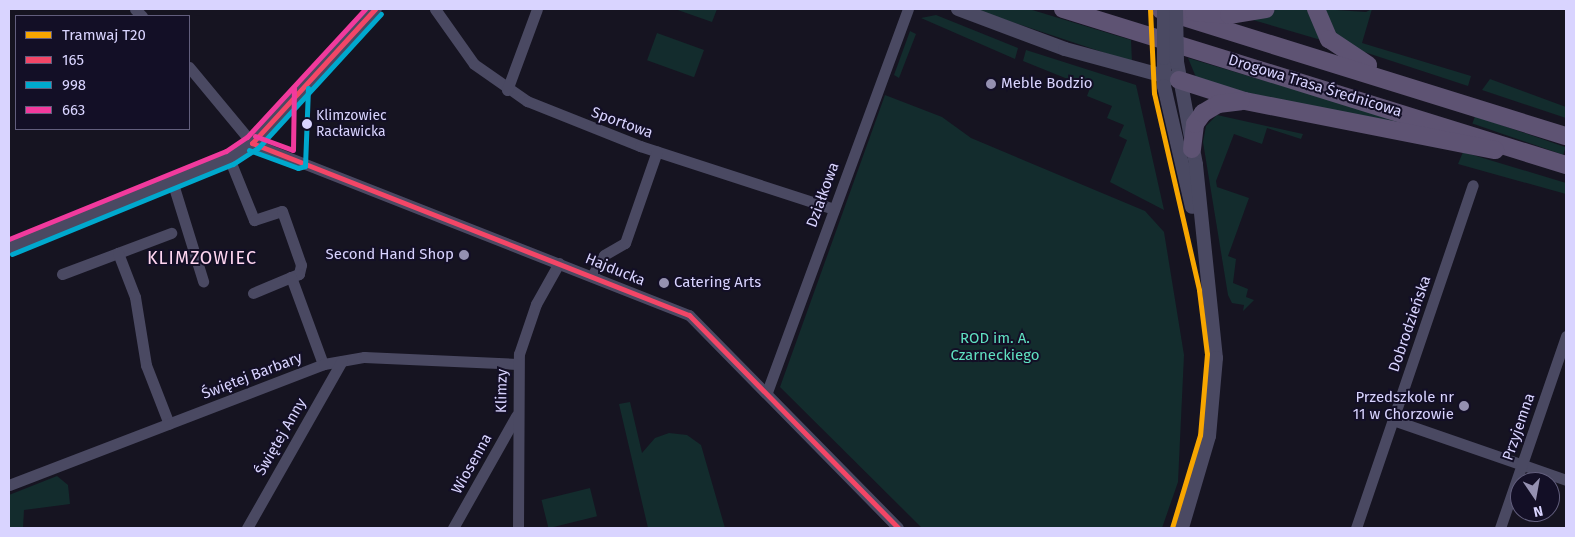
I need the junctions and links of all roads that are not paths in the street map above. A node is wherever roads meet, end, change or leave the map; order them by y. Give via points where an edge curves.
1 (375, 9) edge
2 (435, 9) edge
3 (536, 9) edge
4 (908, 9) edge
5 (958, 9) edge
6 (1063, 9) edge
7 (1158, 9) edge
8 (1165, 9) edge
9 (1176, 9) edge
10 (1266, 9) edge
11 (1316, 9) edge
12 (1170, 60) junction
13 (190, 68) edge
14 (1171, 79) junction
15 (1392, 79) junction
16 (507, 90) junction
17 (1245, 101) junction
18 (1566, 136) edge
19 (252, 143) junction
20 (1192, 149) junction
21 (657, 151) junction
22 (229, 158) junction
23 (1546, 158) junction
24 (1566, 165) edge
25 (173, 184) junction
26 (1473, 186) dead end
27 (834, 209) junction
28 (171, 233) dead end
29 (1202, 240) junction
30 (9, 247) edge
31 (118, 253) junction
32 (559, 263) junction
33 (62, 274) dead end
34 (592, 276) junction
35 (291, 277) junction
36 (203, 281) dead end
37 (253, 293) dead end
38 (1566, 336) edge
39 (342, 361) junction
40 (323, 364) junction
41 (518, 364) junction
42 (768, 392) junction
43 (517, 415) junction
44 (1393, 420) junction
45 (169, 424) junction
46 (1522, 464) junction
47 (1566, 480) edge
48 (9, 485) edge
49 (247, 528) edge
50 (453, 528) edge
51 (518, 528) edge
52 (898, 528) edge
53 (1182, 528) edge
54 (1356, 528) edge
55 (1500, 528) edge

1 - 19 street
2 - 16 street, Sportowa via 474,64
3 - 16 street
4 - 27 street, Działkowa
5 - 14 street via 1065,49
6 - 23 main road, Drogowa Trasa Średnicowa
7 - 15 main road, Drogowa Trasa Średnicowa
8 - 10 main road via 1229,15
8 - 12 street, bridge
9 - 12 street, bridge
11 - 15 main road via 1321,28 1334,44
12 - 14 street
13 - 19 street
14 - 17 main road
14 - 20 street
14 - 29 street
15 - 18 main road, Drogowa Trasa Średnicowa
16 - 21 street, Sportowa via 574,122
17 - 20 main road via 1218,104 1204,113 1195,124
17 - 23 main road via 1429,140
19 - 22 street
19 - 32 street, Hajducka
20 - 29 street
21 - 27 street, Sportowa
21 - 34 street via 625,243 604,255
22 - 25 street
22 - 35 street via 254,220 282,211 301,265 299,274
23 - 24 main road, Drogowa Trasa Średnicowa
25 - 30 street
25 - 36 street
26 - 44 street, Dobrodzieńska
27 - 42 street, Działkowa
28 - 31 street
29 - 53 street via 1214,334 1215,394 1206,450
31 - 33 street
31 - 45 street via 135,297 146,365
32 - 34 street, Hajducka
32 - 41 street, Klimzy via 536,304
34 - 42 street, Hajducka via 689,315
35 - 37 street
35 - 40 street
38 - 46 street, Przyjemna
39 - 40 street, Świętej Barbary
39 - 41 street, Świętej Barbary via 364,357
39 - 49 street, Świętej Anny
40 - 45 street, Świętej Barbary
41 - 43 street, Klimzy
42 - 52 street, Hajducka
43 - 50 street, Wiosenna
43 - 51 street, Klimzy
44 - 46 street
44 - 54 street, Dobrodzieńska
45 - 48 street, Świętej Barbary
46 - 47 street
46 - 55 street, Przyjemna

